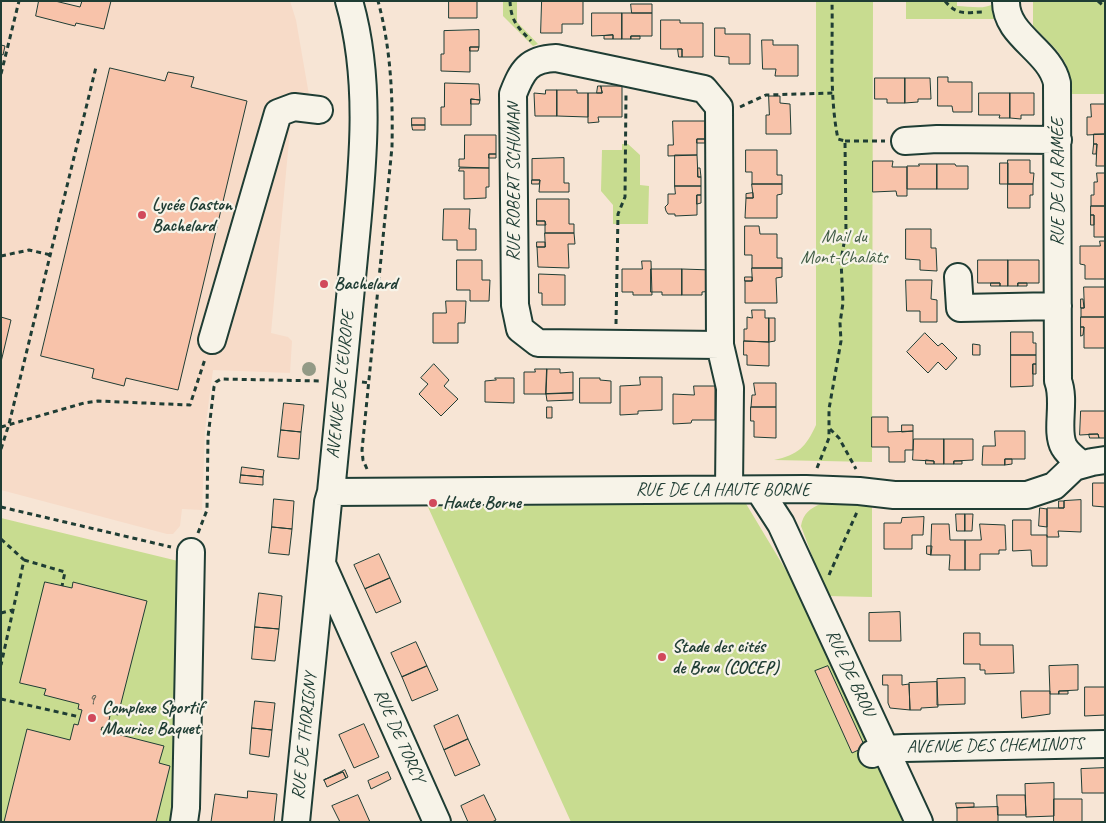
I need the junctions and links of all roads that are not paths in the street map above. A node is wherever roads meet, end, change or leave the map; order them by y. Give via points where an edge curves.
1 (348, 1) edge
2 (1005, 4) edge
3 (319, 110) dead end
4 (1058, 140) junction
5 (905, 141) road end
6 (958, 277) dead end
7 (1058, 306) junction
8 (212, 340) road end
9 (720, 345) junction
10 (1058, 382) junction
11 (1093, 462) edge
12 (793, 489) junction
13 (1043, 489) junction
14 (729, 490) junction
15 (758, 490) junction
16 (331, 492) junction
17 (781, 524) junction
18 (191, 552) road end
19 (322, 563) junction
20 (320, 590) junction
21 (351, 645) junction
22 (313, 650) junction
23 (1105, 744) edge
24 (878, 752) junction
25 (184, 822) edge
26 (296, 822) edge
27 (437, 822) edge
28 (918, 822) edge

1 - 16 street, AVENUE DE L'EUROPE via 360,61 364,132
2 - 4 street, RUE DE LA RAMÉE via 1012,24 1055,73
3 - 8 street via 294,107 278,113
4 - 5 street
4 - 7 street, RUE DE LA RAMÉE
6 - 7 street via 960,308
7 - 10 street, RUE DE LA RAMÉE
9 - 9 street, RUE ROBERT SCHUMAN via 538,343 520,329 514,305 513,94 521,73 536,61 556,58 704,89 719,108
9 - 14 street via 730,388
10 - 11 street, RUE DE LA RAMÉE via 1062,390 1063,446
10 - 13 street, RUE DE LA RAMÉE via 1052,391 1053,468
11 - 13 street, RUE DE LA HAUTE BORNE via 1074,467 1054,486
12 - 13 street, RUE DE LA HAUTE BORNE via 894,495 1027,495
12 - 15 street, RUE DE LA HAUTE BORNE
12 - 17 street
14 - 15 street, RUE DE LA HAUTE BORNE
14 - 16 street, RUE DE LA HAUTE BORNE
15 - 17 street, RUE DE BROU
16 - 19 street, AVENUE DE L'EUROPE
17 - 24 street, RUE DE BROU
18 - 25 street
19 - 20 street, AVENUE DE L'EUROPE
19 - 21 street, RUE DE TORCY
20 - 21 street, RUE DE TORCY
20 - 22 street, AVENUE DE L'EUROPE
21 - 22 street via 323,643
21 - 27 street, RUE DE TORCY
22 - 26 street, RUE DE THORIGNY
23 - 24 street, AVENUE DES CHEMINOTS
24 - 28 street, RUE DE BROU

